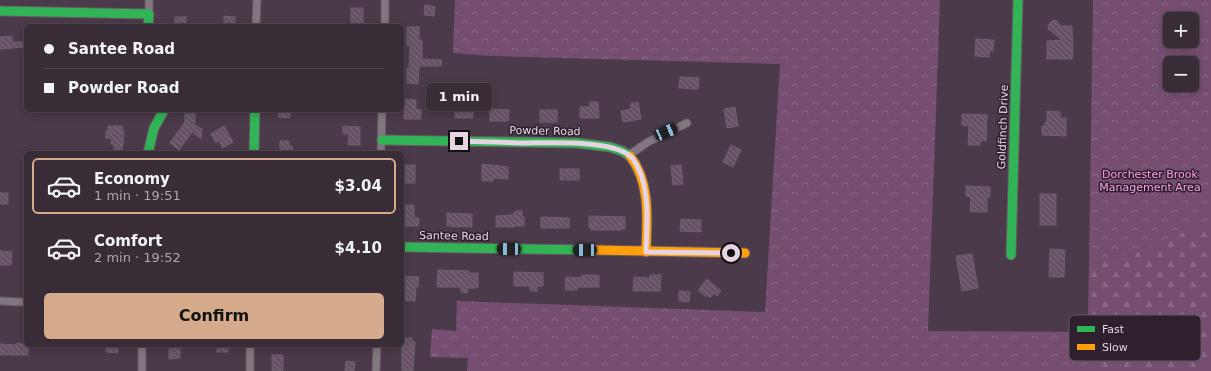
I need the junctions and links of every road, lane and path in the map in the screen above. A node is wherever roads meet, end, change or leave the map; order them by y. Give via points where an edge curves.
1 (149, 0) edge
2 (257, 0) edge
3 (385, 0) edge
4 (1018, 0) edge
5 (0, 11) edge
6 (149, 14) junction
7 (148, 24) edge
8 (256, 24) edge
9 (384, 24) edge
10 (163, 112) edge
11 (255, 112) edge
12 (382, 112) edge
13 (687, 123) dead end
14 (382, 140) junction
15 (148, 151) edge
16 (254, 151) edge
17 (381, 151) edge
18 (629, 155) junction
19 (404, 247) edge
20 (646, 252) junction
21 (745, 253) dead end
22 (1011, 255) dead end
23 (0, 301) edge
24 (23, 302) dead end
25 (142, 347) edge
26 (250, 347) edge
27 (377, 347) edge
28 (142, 371) edge
29 (250, 371) edge
30 (376, 371) edge

1 - 6 street
2 - 8 street
3 - 9 street
4 - 22 street, Goldfinch Drive
5 - 6 street
6 - 7 street
10 - 15 street via 154,128
11 - 16 street
12 - 14 street
13 - 18 street via 648,142
14 - 17 street
14 - 18 street, Powder Road via 585,144 612,148
18 - 20 street via 639,172 645,194
19 - 20 street, Santee Road
20 - 21 street, Santee Road
23 - 24 street
25 - 28 street
26 - 29 street
27 - 30 street

